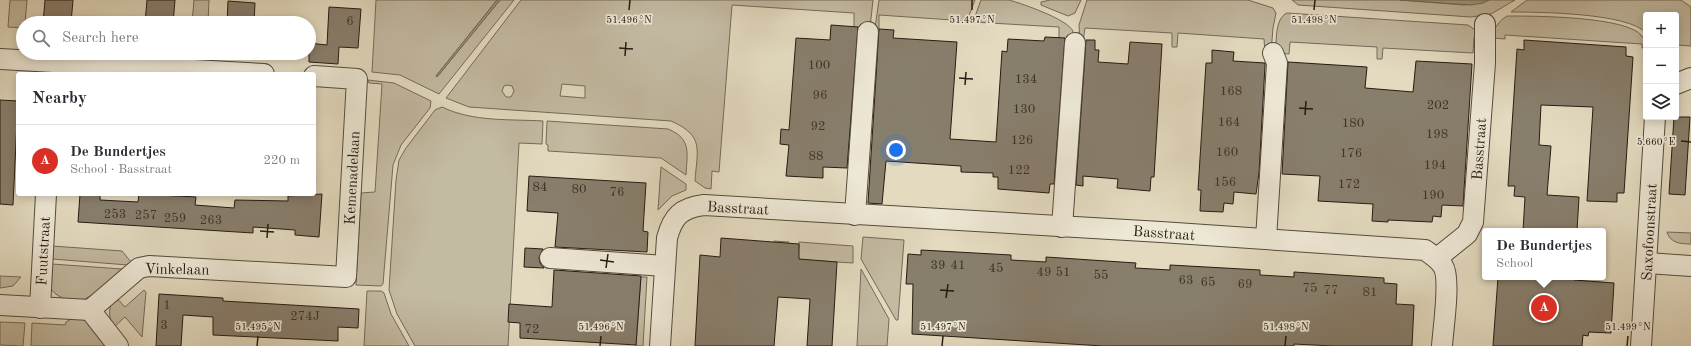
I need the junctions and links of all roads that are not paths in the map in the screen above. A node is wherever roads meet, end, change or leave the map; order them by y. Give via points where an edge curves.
1 (1485, 24) dead end
2 (868, 32) dead end
3 (1075, 43) dead end
4 (1273, 53) dead end
5 (0, 59) edge
6 (53, 68) edge
7 (194, 72) edge
8 (316, 76) edge
9 (1691, 78) edge
10 (1679, 83) edge
11 (1655, 120) edge
12 (46, 196) edge
13 (855, 215) junction
14 (1062, 227) junction
15 (1266, 239) junction
16 (550, 258) dead end
17 (1437, 258) junction
18 (1647, 263) junction
19 (665, 266) junction
20 (1691, 266) edge
21 (346, 277) joint
22 (0, 305) edge
23 (40, 308) junction
24 (90, 310) junction
25 (118, 346) edge
26 (660, 346) edge
27 (1442, 346) edge
28 (1642, 346) edge

1 - 17 street, Basstraat via 1485,63 1473,222 1467,234
2 - 13 street
3 - 14 street
4 - 15 street via 1277,63
5 - 6 street
6 - 7 street
8 - 21 street, Kemenadelaan via 357,78
9 - 10 street
11 - 18 street, Saxofoonstraat
12 - 23 street, Fuutstraat
13 - 14 street, Basstraat
13 - 19 street, Basstraat via 704,205 690,207 681,211 670,227
14 - 15 street, Basstraat
15 - 17 street, Basstraat via 1425,250
16 - 19 street
17 - 27 street via 1444,267 1447,278
18 - 20 street
18 - 28 street, Saxofoonstraat
19 - 26 street, Basstraat
21 - 24 street, Vinkelaan via 149,266 139,268
22 - 23 street
23 - 24 street
24 - 25 street

